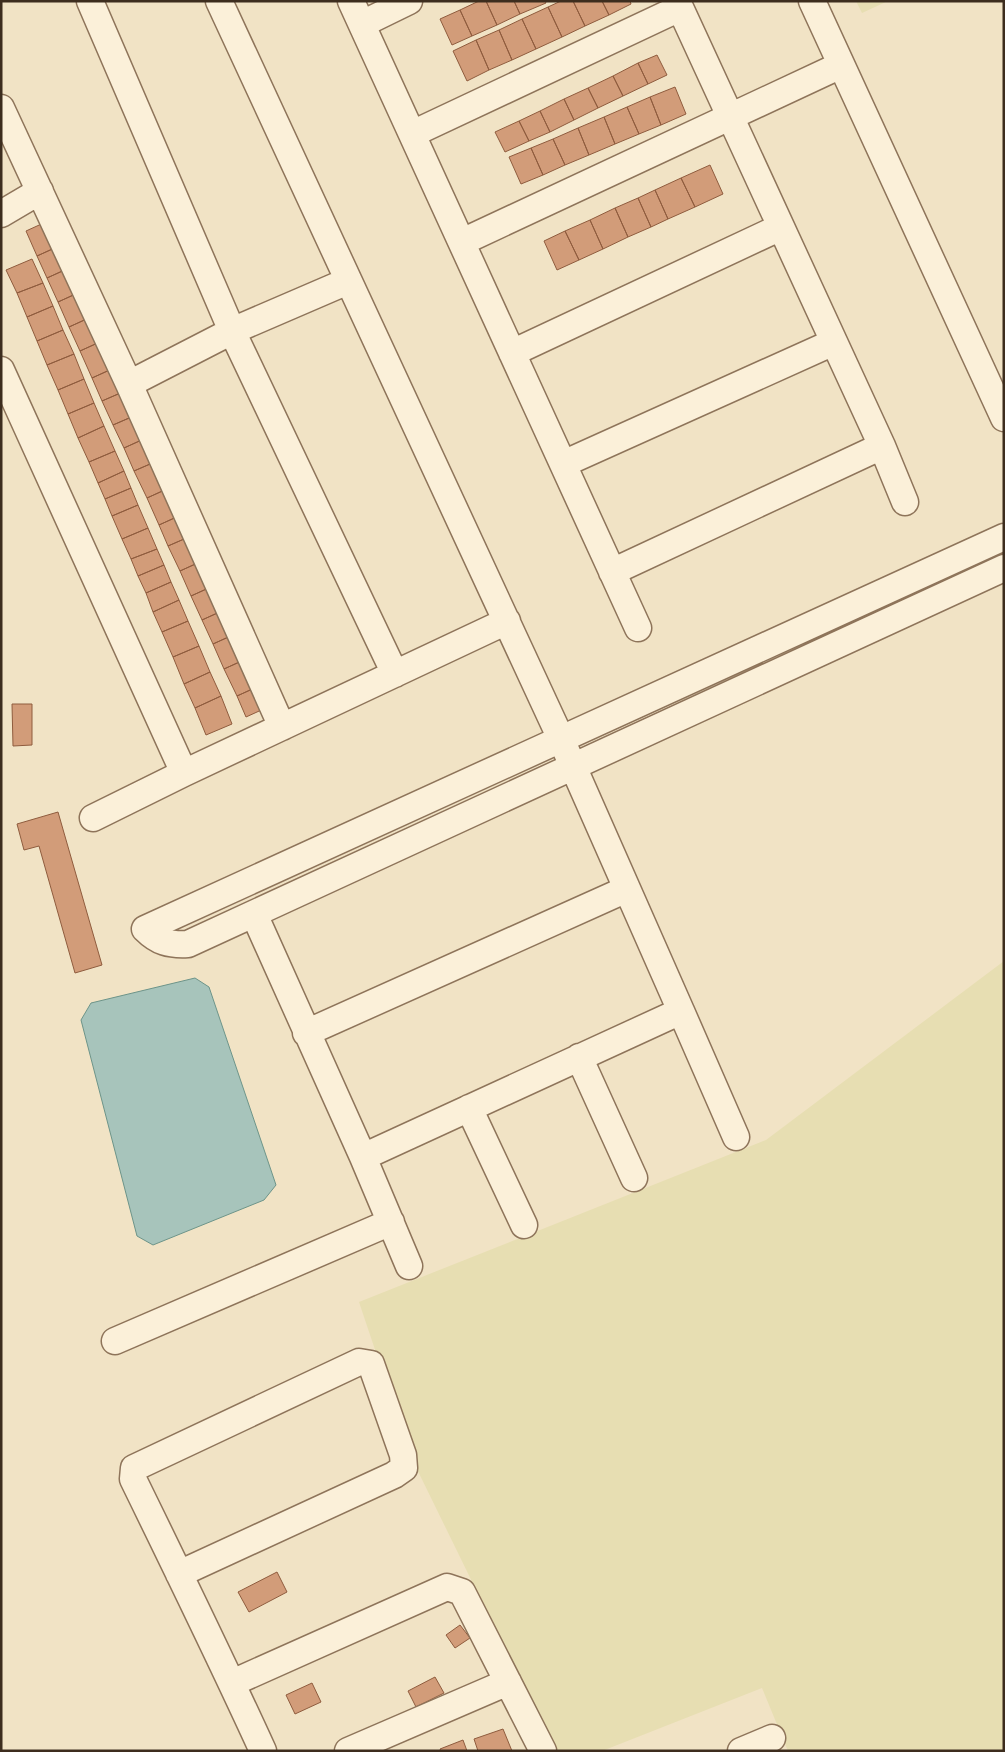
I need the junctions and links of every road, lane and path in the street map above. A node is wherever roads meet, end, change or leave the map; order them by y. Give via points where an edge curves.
1 (90, 1) edge
2 (219, 1) edge
3 (409, 1) edge
4 (812, 1) edge
5 (678, 5) edge
6 (357, 12) edge
7 (841, 64) junction
8 (1, 108) edge
9 (730, 117) junction
10 (412, 134) junction
11 (40, 191) junction
12 (1, 214) edge
13 (780, 227) junction
14 (462, 242) junction
15 (348, 281) junction
16 (232, 331) junction
17 (834, 342) junction
18 (512, 353) junction
19 (1, 370) edge
20 (129, 384) junction
21 (1004, 418) edge
22 (882, 446) junction
23 (563, 464) junction
24 (905, 502) dead end
25 (1004, 537) edge
26 (1004, 568) edge
27 (612, 572) junction
28 (507, 621) junction
29 (638, 628) dead end
30 (395, 674) junction
31 (282, 727) junction
32 (561, 739) junction
33 (574, 766) junction
34 (184, 773) junction
35 (94, 818) dead end
36 (627, 889) junction
37 (254, 914) junction
38 (681, 1011) junction
39 (306, 1032) junction
40 (579, 1058) junction
41 (469, 1108) junction
42 (736, 1137) dead end
43 (363, 1157) junction
44 (634, 1178) dead end
45 (391, 1222) junction
46 (524, 1225) dead end
47 (409, 1266) dead end
48 (115, 1341) dead end
49 (180, 1574) junction
50 (508, 1682) junction
51 (232, 1683) junction
52 (772, 1738) dead end
53 (263, 1751) edge
54 (348, 1751) edge
55 (543, 1751) edge
56 (741, 1751) edge

1 - 16 street
2 - 15 street
3 - 6 street
4 - 7 street
5 - 9 street
5 - 10 street
6 - 10 street
7 - 9 street
7 - 21 street
8 - 11 street
9 - 13 street
9 - 14 street
10 - 14 street
11 - 12 street
11 - 20 street
13 - 17 street
13 - 18 street
14 - 18 street
15 - 16 street
15 - 28 street
16 - 20 street
16 - 30 street
17 - 22 street
17 - 23 street
18 - 23 street
19 - 34 street
20 - 31 street
22 - 24 street
22 - 27 street
23 - 27 street
25 - 32 street
26 - 33 street
27 - 29 street
28 - 30 street
28 - 32 street
30 - 31 street
31 - 34 street
32 - 33 street
32 - 37 street via 145,929 163,942 188,944
33 - 36 street
33 - 37 street
34 - 35 street
36 - 38 street
36 - 39 street
37 - 39 street
38 - 40 street
38 - 42 street
39 - 43 street
40 - 41 street
40 - 44 street
41 - 43 street
41 - 46 street
43 - 45 street
45 - 47 street
45 - 48 street
49 - 49 street via 133,1479 134,1468 359,1362 370,1364 403,1455 404,1468
49 - 51 street
50 - 51 street via 462,1592 447,1587
50 - 54 street
50 - 55 street
51 - 53 street
52 - 56 street

